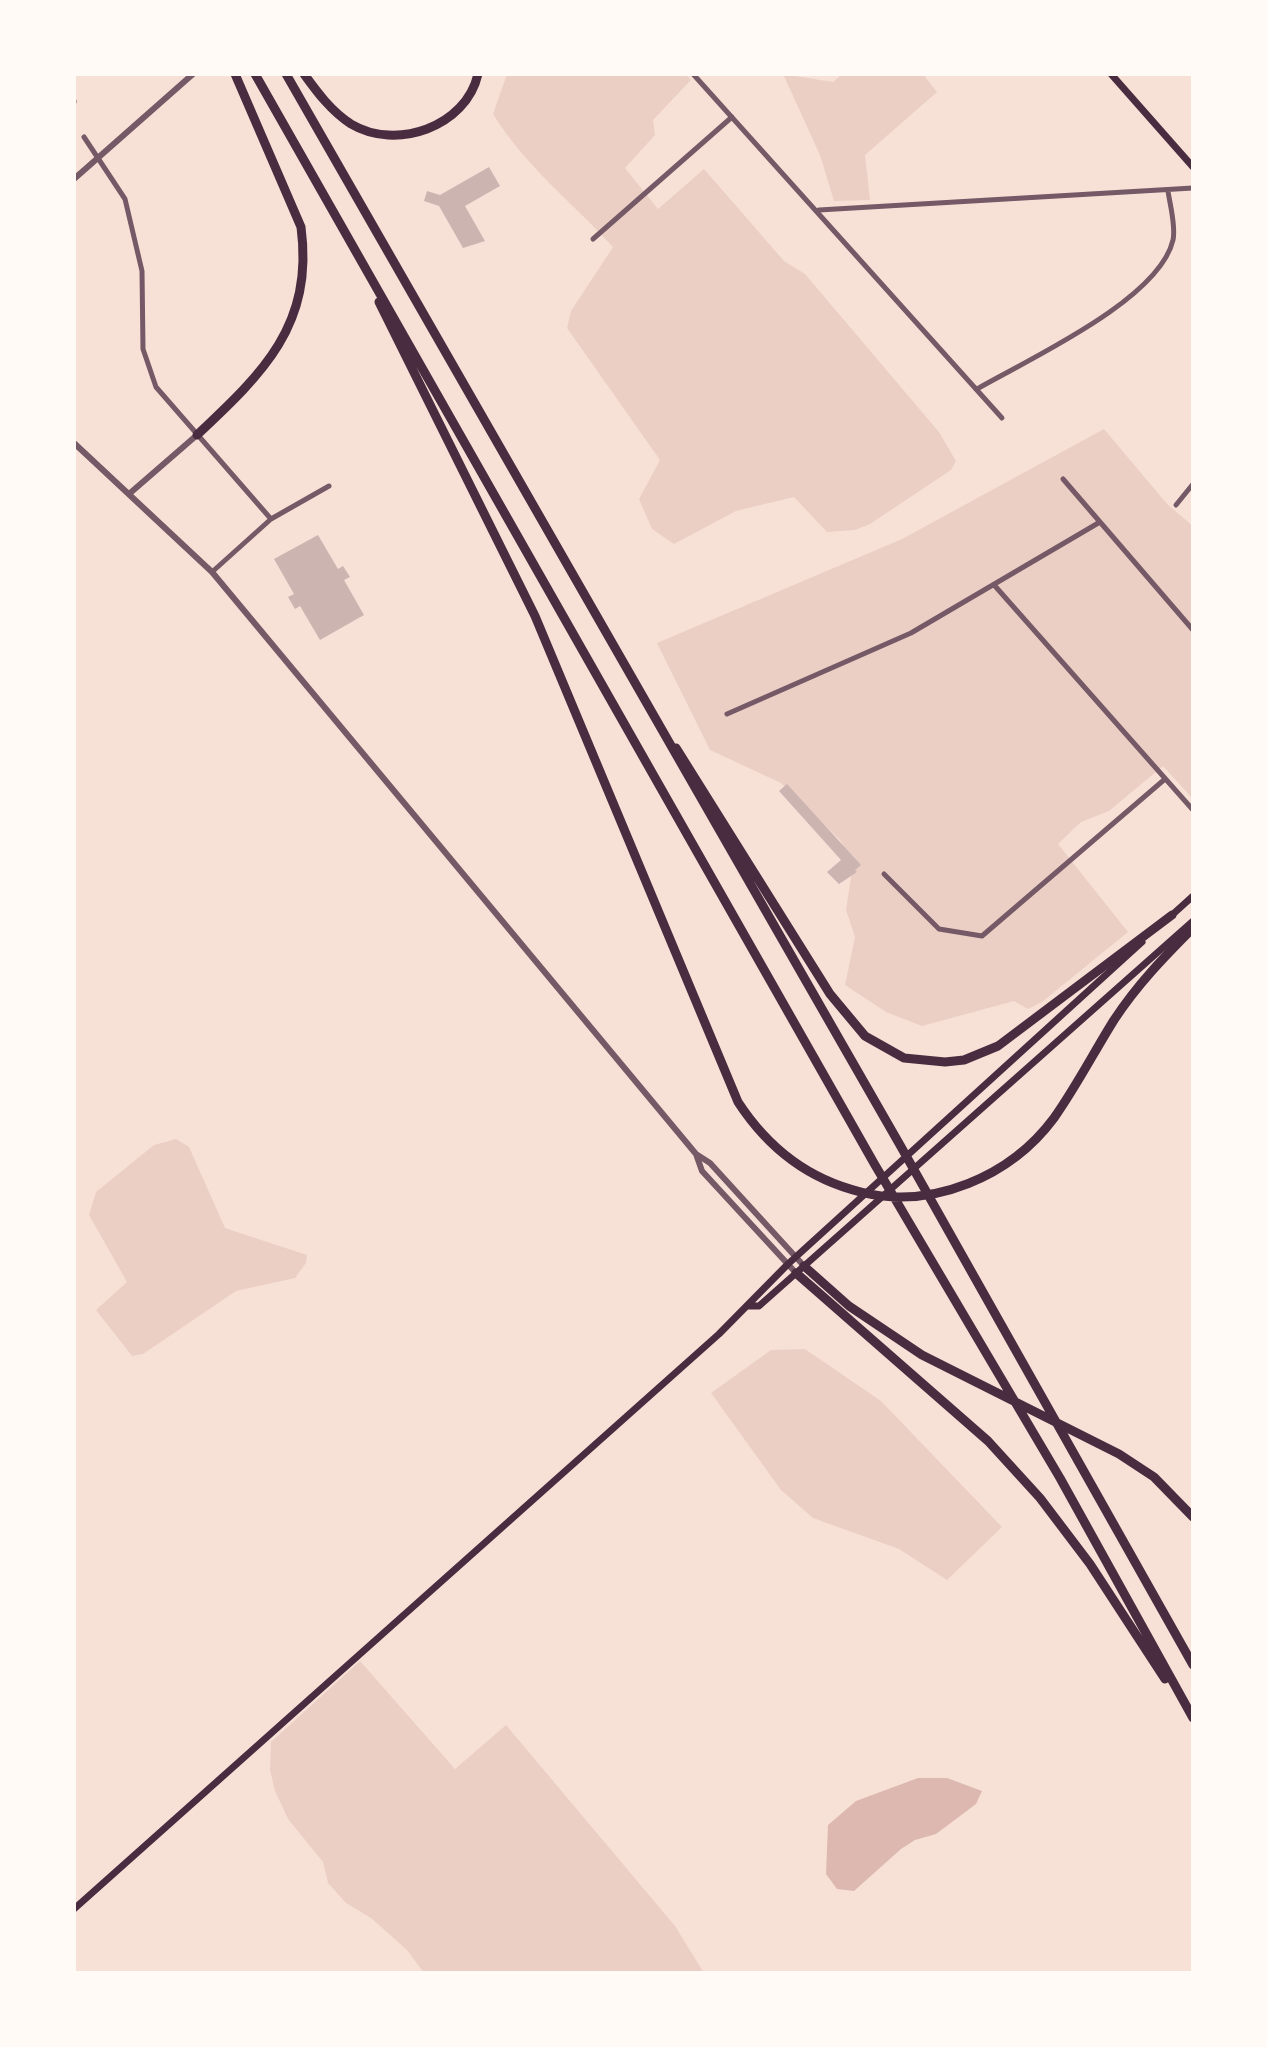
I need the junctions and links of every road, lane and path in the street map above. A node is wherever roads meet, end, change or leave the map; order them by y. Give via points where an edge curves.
1 (193, 74) edge
2 (235, 74) edge
3 (286, 74) edge
4 (304, 74) edge
5 (478, 74) edge
6 (693, 74) edge
7 (1111, 74) edge
8 (255, 75) edge
9 (732, 117) junction
10 (84, 137) dead end
11 (99, 157) junction
12 (1193, 167) edge
13 (74, 179) edge
14 (1193, 188) edge
15 (1168, 191) junction
16 (818, 210) junction
17 (593, 239) dead end
18 (350, 241) junction
19 (977, 389) junction
20 (1002, 418) dead end
21 (197, 435) junction
22 (74, 443) edge
23 (1063, 479) dead end
24 (1193, 484) edge
25 (329, 486) dead end
26 (129, 494) junction
27 (1176, 505) dead end
28 (271, 519) junction
29 (1100, 522) junction
30 (212, 572) junction
31 (995, 586) junction
32 (1193, 630) edge
33 (646, 707) junction
34 (727, 714) dead end
35 (1165, 779) junction
36 (1193, 810) edge
37 (884, 874) dead end
38 (1193, 896) edge
39 (1172, 915) junction
40 (1193, 921) edge
41 (1193, 928) edge
42 (696, 1154) junction
43 (797, 1257) junction
44 (788, 1264) junction
45 (800, 1269) junction
46 (749, 1306) junction
47 (1193, 1517) edge
48 (1193, 1665) edge
49 (1193, 1720) edge
50 (74, 1909) edge

1 - 11 street
2 - 21 highway via 301,227 303,278 286,338 263,369
3 - 33 highway
4 - 5 highway via 352,124 395,136 429,129 447,118 464,102
6 - 9 street
7 - 12 main road
8 - 18 highway
9 - 16 street
9 - 17 street
10 - 11 street
11 - 13 street
11 - 21 street via 125,199 135,231 142,271 143,349 150,372
14 - 15 street
15 - 16 street
15 - 19 street via 1174,239 1158,270 1129,301
16 - 19 street
18 - 41 highway via 535,616 738,1102 772,1145 816,1176 893,1197 952,1189 1003,1165 1043,1131 1136,989
18 - 49 highway via 875,1165 1060,1478
19 - 20 street
21 - 26 street
21 - 28 street
22 - 26 street
23 - 29 street
24 - 27 street
25 - 28 street
26 - 30 street
28 - 30 street
29 - 31 street
29 - 32 street
30 - 42 street
31 - 34 street via 911,633
31 - 35 street
33 - 39 highway via 696,775 830,994 865,1036 904,1058 964,1060 998,1046
33 - 48 highway
35 - 36 street
35 - 37 street via 982,936 939,929
38 - 39 main road
39 - 43 main road
40 - 45 main road
42 - 43 street
42 - 44 street via 702,1171
43 - 44 main road
43 - 45 street
44 - 45 street
44 - 46 main road
45 - 46 main road via 759,1306
45 - 47 highway via 922,1355 1119,1454 1154,1477
45 - 49 highway via 988,1441 1040,1498
46 - 50 main road

